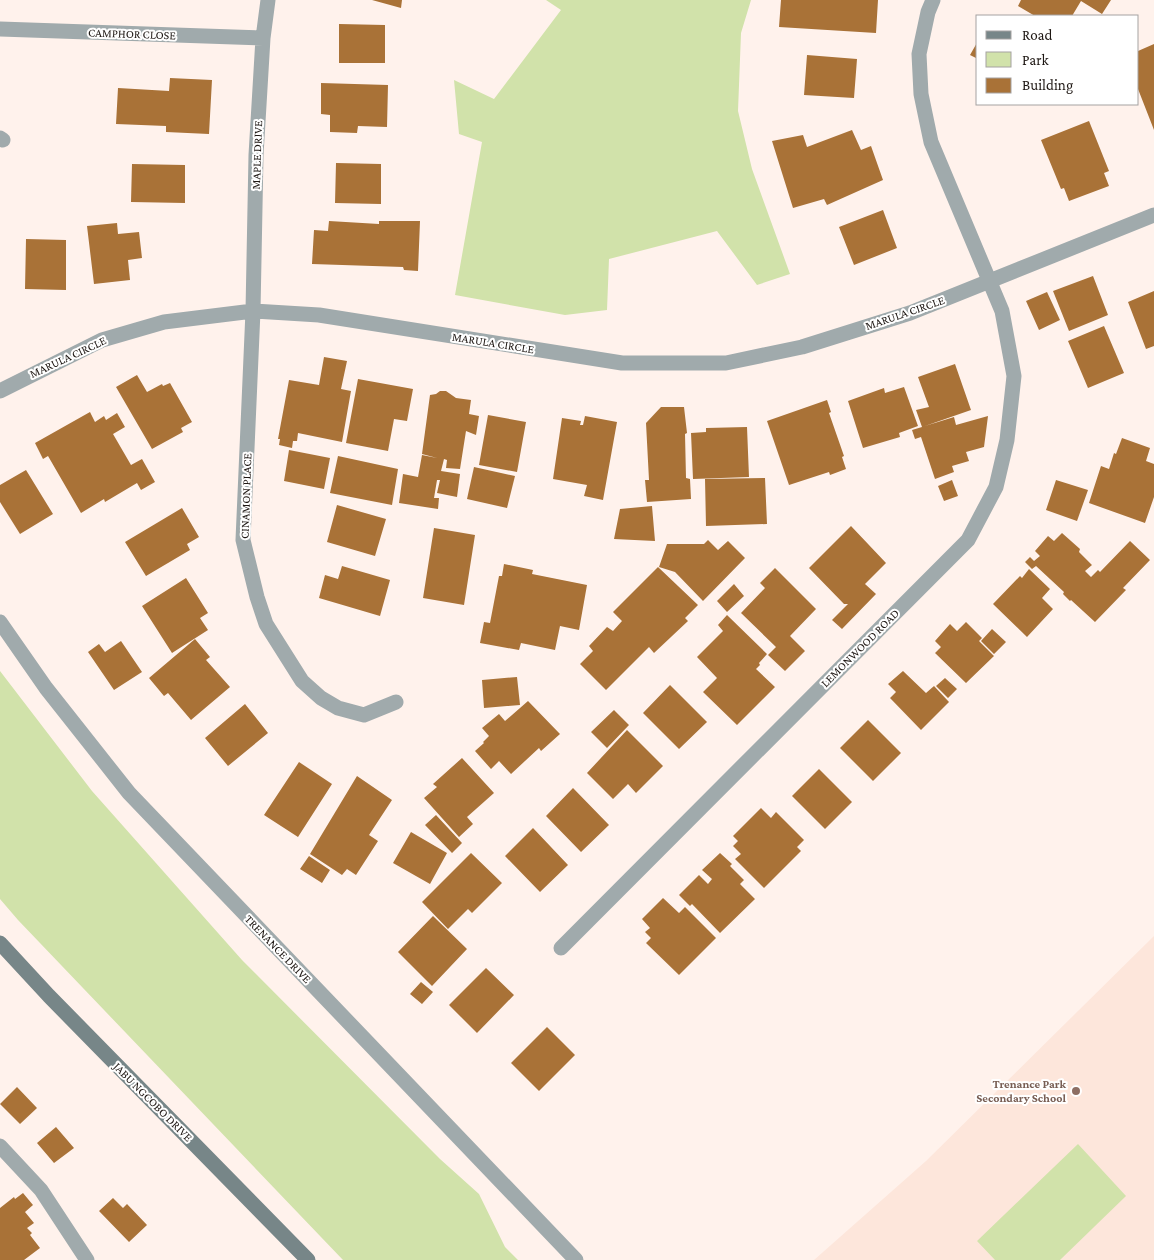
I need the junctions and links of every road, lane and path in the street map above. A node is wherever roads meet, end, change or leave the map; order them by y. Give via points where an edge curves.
1 (268, 0) edge
2 (933, 0) edge
3 (0, 29) edge
4 (263, 38) junction
5 (1154, 215) edge
6 (990, 281) junction
7 (254, 311) junction
8 (0, 391) edge
9 (0, 622) edge
10 (396, 702) dead end
11 (0, 942) edge
12 (561, 948) dead end
13 (0, 1146) edge
14 (87, 1260) edge
15 (308, 1260) edge
16 (576, 1260) edge

1 - 4 street, MAPLE DRIVE
2 - 6 street via 920,54 921,94 931,142
3 - 4 street, CAMPHOR CLOSE
4 - 7 street, MAPLE DRIVE via 256,155
5 - 6 street, MARULA CIRCLE
6 - 7 street, MARULA CIRCLE via 910,313 802,347 726,363 622,363 319,315
6 - 12 street, LEMONWOOD ROAD via 1002,311 1014,376 1007,440 996,487 968,540
7 - 8 street, MARULA CIRCLE via 164,322 102,340
7 - 10 street, CINAMON PLACE via 243,540 266,624 302,681 321,698 338,708 364,715
9 - 16 street, TRENANCE DRIVE via 46,688 129,793
11 - 15 main road, JABU NGCOBO DRIVE
13 - 14 street via 41,1190

